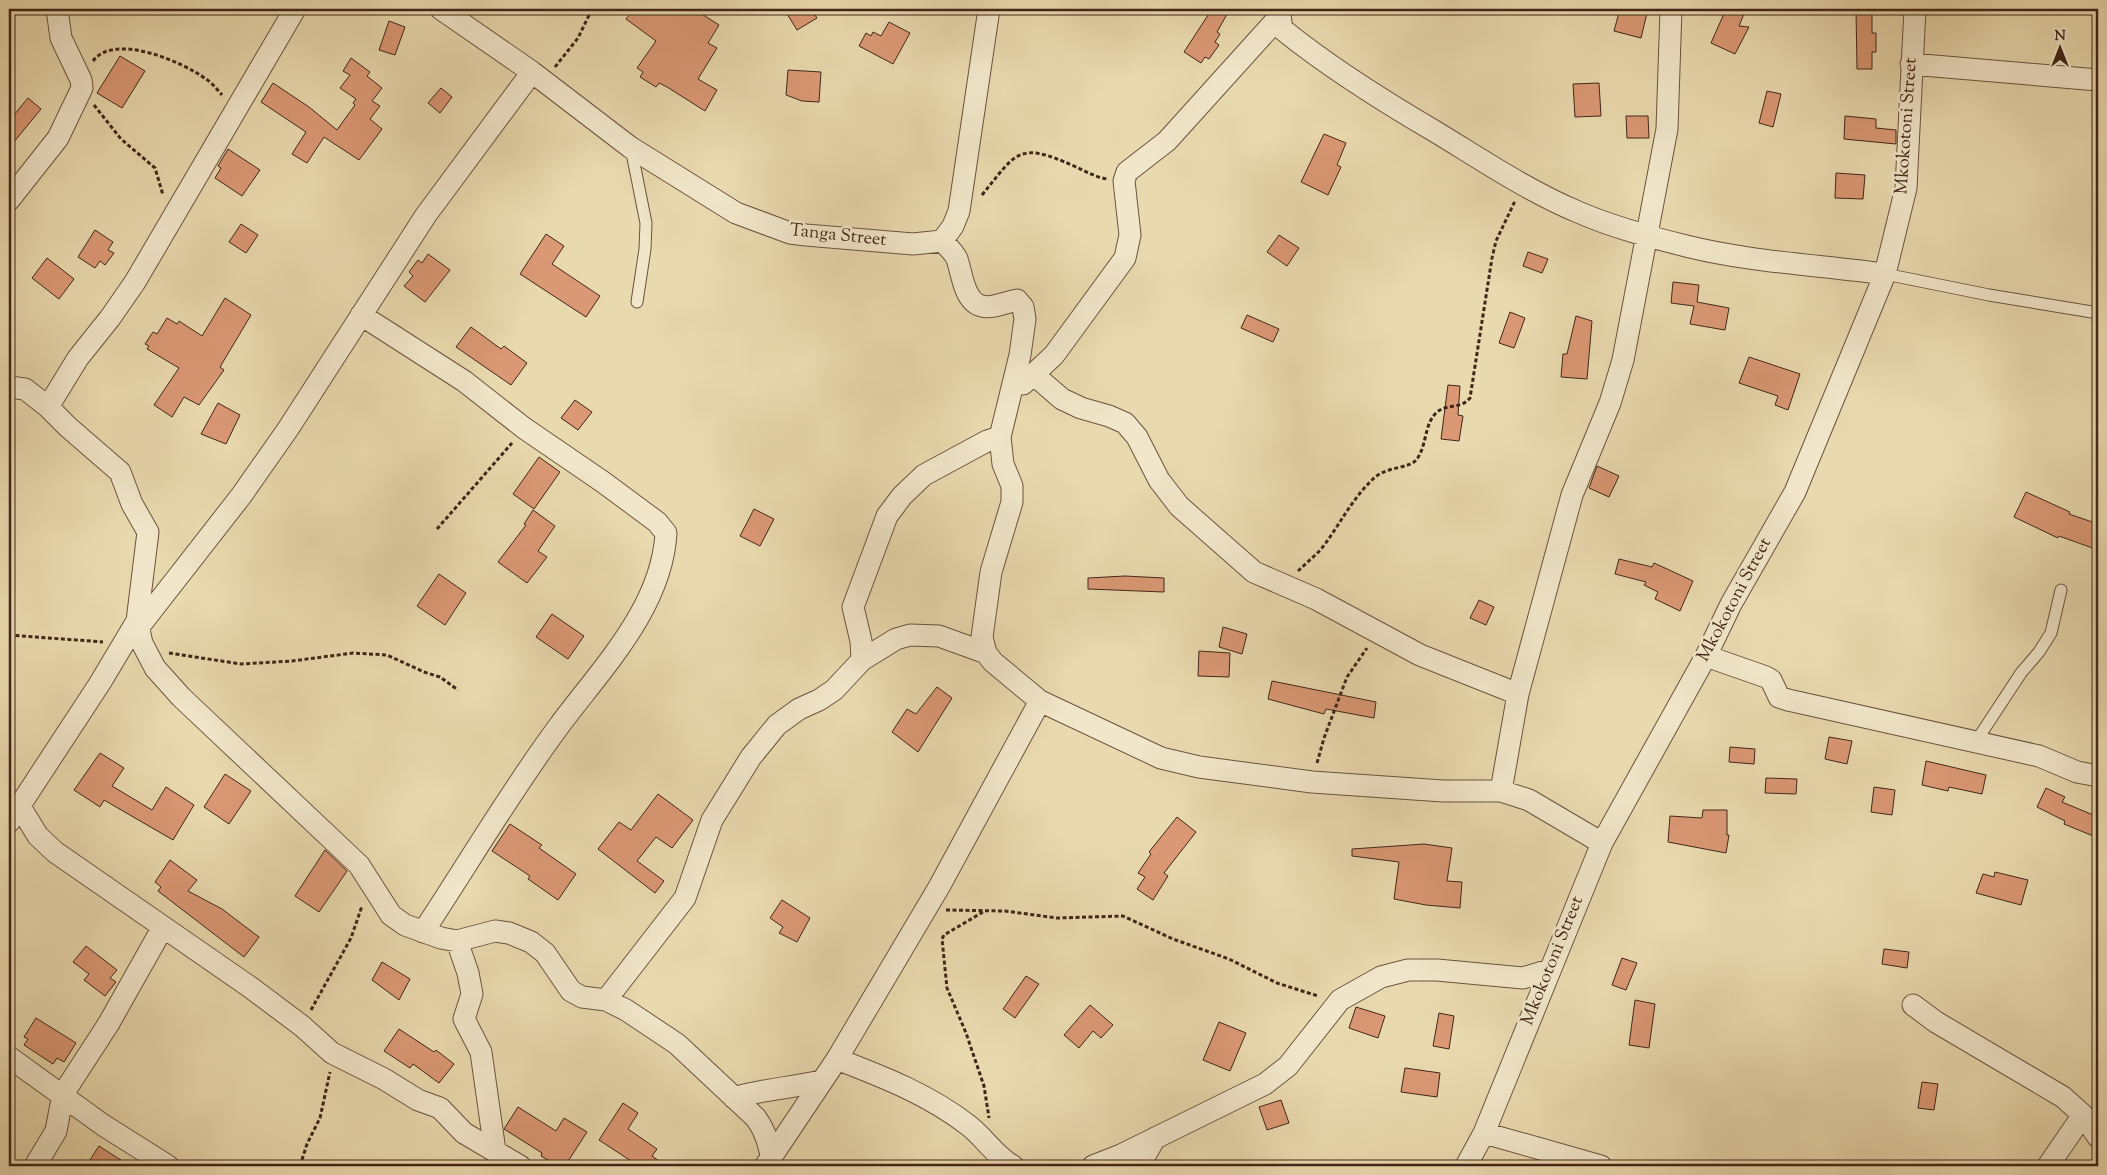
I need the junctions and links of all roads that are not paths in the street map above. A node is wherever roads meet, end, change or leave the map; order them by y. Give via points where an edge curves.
1 (57, 9) edge
2 (294, 9) edge
3 (440, 9) edge
4 (989, 9) edge
5 (1672, 9) edge
6 (1915, 9) edge
7 (1279, 13) edge
8 (1911, 64) junction
9 (537, 76) junction
10 (2098, 80) edge
11 (630, 147) junction
12 (9, 200) edge
13 (1647, 236) junction
14 (942, 241) junction
15 (1885, 274) junction
16 (637, 302) dead end
17 (2098, 313) edge
18 (361, 315) junction
19 (1033, 374) junction
20 (10, 384) edge
21 (1009, 398) junction
22 (48, 406) junction
23 (1000, 437) junction
24 (2061, 590) dead end
25 (135, 634) junction
26 (986, 653) junction
27 (1706, 656) junction
28 (862, 660) junction
29 (1518, 694) junction
30 (1040, 701) junction
31 (1976, 742) junction
32 (2098, 776) edge
33 (1501, 790) junction
34 (14, 814) edge
35 (1602, 844) junction
36 (163, 927) junction
37 (422, 932) junction
38 (457, 941) junction
39 (1548, 970) junction
40 (606, 1000) junction
41 (1913, 1005) dead end
42 (9, 1057) edge
43 (837, 1059) junction
44 (821, 1081) junction
45 (63, 1094) junction
46 (734, 1098) junction
47 (2083, 1115) junction
48 (1484, 1133) junction
49 (2098, 1137) edge
50 (1155, 1138) junction
51 (494, 1151) junction
52 (769, 1163) edge
53 (35, 1166) edge
54 (168, 1166) edge
55 (520, 1166) edge
56 (1013, 1166) edge
57 (1093, 1166) edge
58 (1139, 1166) edge
59 (1466, 1166) edge
60 (1601, 1166) edge
61 (2048, 1166) edge

1 - 12 street via 61,38 81,86 58,138
2 - 22 street via 135,282 78,358
3 - 9 street, Tanga Street
4 - 14 street via 959,211
5 - 13 street via 1667,129
6 - 8 street, Mkokotoni Street
7 - 13 street via 1282,29 1395,108 1522,184 1578,213
7 - 19 street via 1168,140 1124,176 1130,235 1125,258 1054,355
8 - 10 street
8 - 15 street, Mkokotoni Street via 1906,188
9 - 11 street, Tanga Street
9 - 18 street via 426,215
11 - 14 street, Tanga Street via 736,213 790,233 913,244
11 - 16 lane via 646,223 646,249
13 - 15 street via 1733,255
13 - 29 street via 1616,385 1572,495
14 - 21 street via 957,260 964,284 980,306 1017,300 1023,307 1025,319 1020,355
15 - 17 lane
15 - 27 street, Mkokotoni Street via 1795,492 1731,604
18 - 25 street via 242,496
18 - 37 street via 464,382 657,522 666,533 665,555 638,618 558,726
19 - 21 street
19 - 29 street via 1062,399 1125,423 1137,437 1159,480 1179,506 1240,562 1261,576 1286,584 1462,673
20 - 22 street via 25,389
21 - 23 street
22 - 25 street via 120,472 132,504 147,526
23 - 26 street via 1003,464 1012,486 1012,502 985,603 982,637
23 - 28 street via 924,475 887,516 853,607
24 - 31 lane via 2051,633
25 - 34 street
25 - 37 street via 154,668 181,697 359,866 391,915
26 - 28 street via 939,636 910,635 896,639
26 - 30 street
27 - 31 street via 1766,677 1779,697 1788,700
27 - 35 street, Mkokotoni Street
28 - 40 street via 834,690 776,725 751,757 712,820 685,898
29 - 33 street
30 - 33 street via 1161,758 1200,767 1312,782 1443,792
30 - 43 street via 926,908
31 - 32 street via 2039,756 2077,772
33 - 35 street via 1529,800
34 - 36 street via 55,852
35 - 39 street, Mkokotoni Street
36 - 45 street via 109,1023
36 - 51 street via 302,1026 332,1053 384,1078 418,1100 440,1108 464,1133
37 - 38 street
38 - 40 street via 495,932 509,933 531,942 546,953 571,991 582,997
38 - 51 street via 472,994 464,1019 481,1052
39 - 48 street, Mkokotoni Street
39 - 50 street via 1523,978 1437,970 1408,970 1380,977 1340,1000 1288,1066 1265,1084
40 - 46 street via 678,1044
41 - 47 street via 2063,1097
42 - 45 street
43 - 44 street
43 - 56 street via 898,1082 941,1106 969,1126 1003,1161
44 - 46 street via 792,1088 755,1091
44 - 52 street
45 - 53 street via 56,1131
45 - 54 street via 103,1125
46 - 52 street via 762,1127
47 - 49 street
47 - 61 street
48 - 59 street, Mkokotoni Street
48 - 60 street
50 - 57 street
50 - 58 street
51 - 55 street

